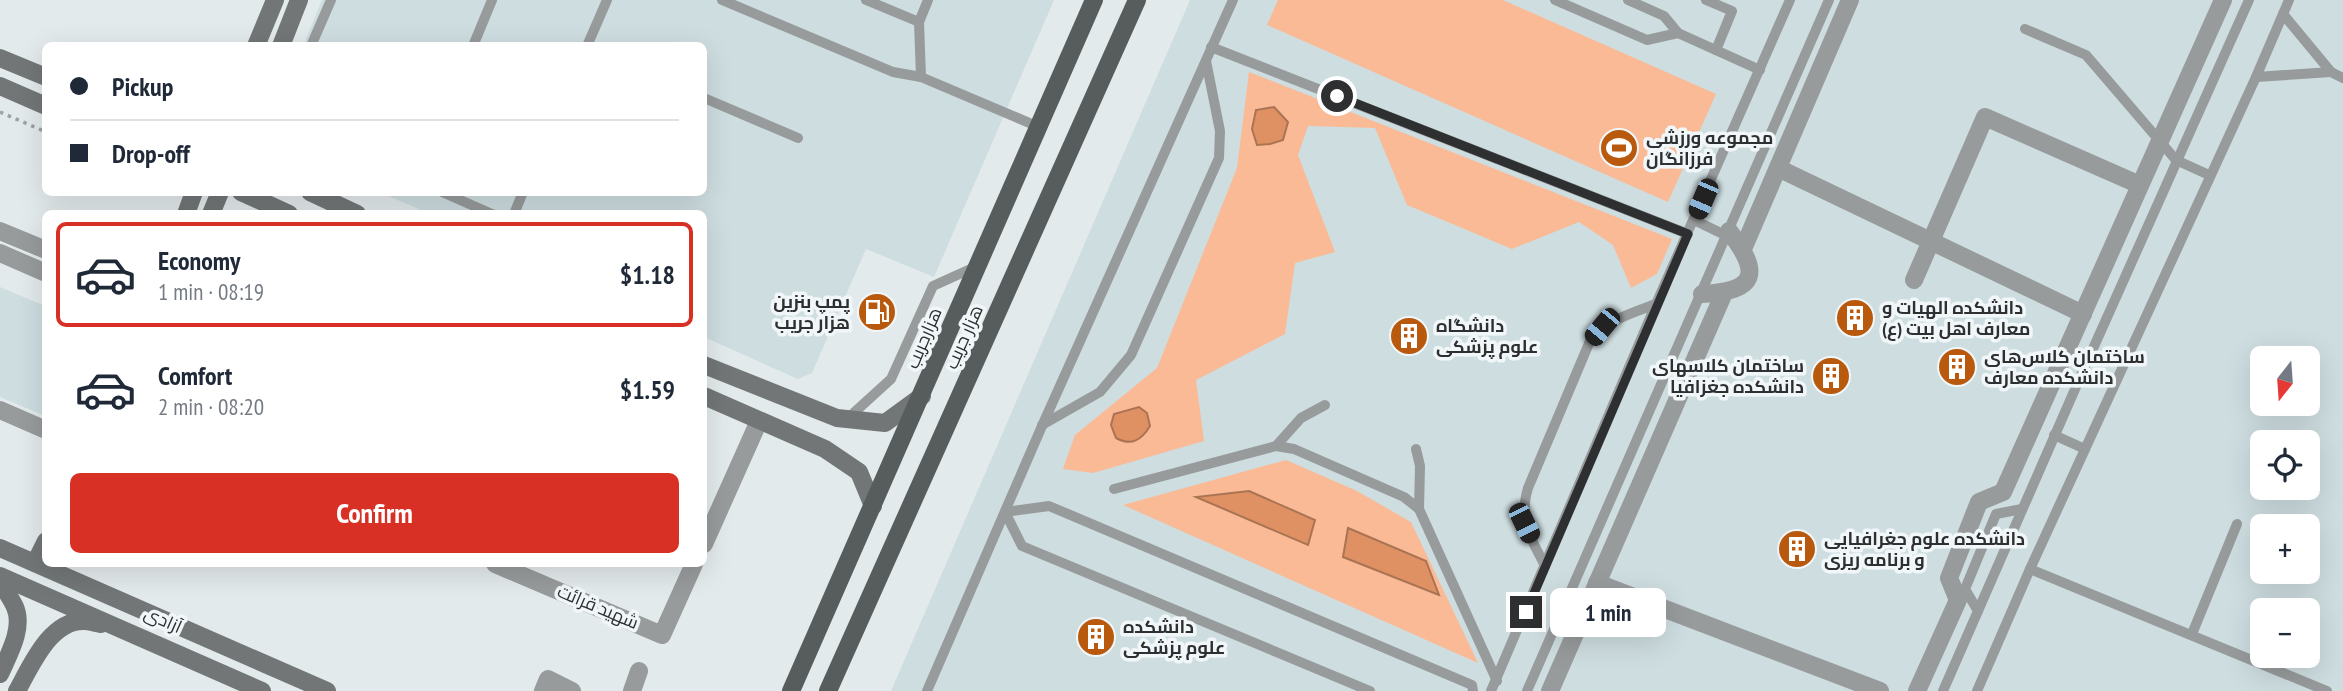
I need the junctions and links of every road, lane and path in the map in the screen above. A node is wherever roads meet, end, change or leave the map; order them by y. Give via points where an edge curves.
1 (275, 0) edge
2 (299, 0) edge
3 (331, 0) edge
4 (478, 0) edge
5 (607, 0) edge
6 (722, 0) edge
7 (866, 0) edge
8 (928, 0) edge
9 (1094, 0) edge
10 (1138, 0) edge
11 (1233, 0) edge
12 (1555, 0) edge
13 (1628, 0) edge
14 (1706, 0) edge
15 (1790, 0) edge
16 (1829, 0) edge
17 (1850, 0) edge
18 (2223, 0) edge
19 (2249, 0) edge
20 (2289, 0) edge
21 (491, 3) edge
22 (2283, 14) junction
23 (919, 22) junction
24 (2025, 29) dead end
25 (1678, 33) junction
26 (258, 42) edge
27 (283, 42) edge
28 (314, 42) edge
29 (474, 42) edge
30 (589, 42) edge
31 (1211, 47) junction
32 (1716, 50) junction
33 (0, 58) edge
34 (1205, 60) junction
35 (1760, 70) junction
36 (2331, 72) junction
37 (42, 75) edge
38 (921, 77) junction
39 (2256, 77) junction
40 (2343, 78) edge
41 (0, 86) edge
42 (707, 99) edge
43 (42, 104) edge
44 (0, 112) edge
45 (1039, 127) junction
46 (42, 130) edge
47 (798, 138) dead end
48 (2160, 142) junction
49 (2176, 160) junction
50 (1779, 168) junction
51 (2209, 175) junction
52 (2140, 186) junction
53 (250, 196) edge
54 (319, 196) edge
55 (451, 196) edge
56 (280, 210) edge
57 (348, 210) edge
58 (483, 210) edge
59 (1694, 220) junction
60 (0, 231) edge
61 (1688, 234) junction
62 (1728, 234) junction
63 (1931, 241) junction
64 (42, 248) edge
65 (1743, 250) junction
66 (0, 253) edge
67 (979, 265) junction
68 (42, 271) edge
69 (1914, 280) dead end
70 (1702, 293) junction
71 (1724, 293) junction
72 (1656, 304) junction
73 (2082, 314) junction
74 (707, 366) edge
75 (922, 396) junction
76 (707, 397) edge
77 (1325, 405) dead end
78 (0, 410) edge
79 (847, 419) junction
80 (759, 421) junction
81 (1042, 426) junction
82 (42, 428) edge
83 (2054, 435) junction
84 (1276, 446) junction
85 (1416, 449) dead end
86 (2085, 449) junction
87 (1114, 489) dead end
88 (712, 505) edge
89 (873, 506) junction
90 (1419, 509) junction
91 (2022, 509) junction
92 (1005, 512) junction
93 (2237, 524) dead end
94 (707, 529) edge
95 (0, 548) edge
96 (42, 549) edge
97 (35, 563) junction
98 (42, 564) edge
99 (1545, 566) junction
100 (502, 567) edge
101 (693, 567) edge
102 (63, 569) edge
103 (2030, 569) junction
104 (0, 576) edge
105 (0, 582) edge
106 (1597, 583) junction
107 (1978, 611) junction
108 (123, 628) junction
109 (2192, 634) junction
110 (639, 671) dead end
111 (0, 674) edge
112 (1497, 681) junction
113 (298, 685) edge
114 (17, 691) edge
115 (262, 691) edge
116 (327, 691) edge
117 (542, 691) edge
118 (572, 691) edge
119 (632, 691) edge
120 (791, 691) edge
121 (828, 691) edge
122 (928, 691) edge
123 (1370, 691) edge
124 (1473, 691) edge
125 (1491, 691) edge
126 (1527, 691) edge
127 (1550, 691) edge
128 (1880, 691) edge
129 (1917, 691) edge
130 (1943, 691) edge
131 (1977, 691) edge
132 (2327, 691) edge

1 - 26 main road
2 - 27 main road
3 - 28 lane
4 - 21 lane
5 - 30 lane
6 - 38 lane via 893,72
7 - 23 lane
8 - 23 lane
9 - 45 main road, هزارجریب
10 - 121 main road, هزار جریب
11 - 31 lane
12 - 25 lane via 1647,40
13 - 25 lane via 1664,16
14 - 32 lane via 1731,11
15 - 35 lane
16 - 62 lane
17 - 50 street
18 - 48 street
19 - 49 lane
20 - 22 lane
21 - 29 lane
22 - 36 lane
22 - 39 lane
23 - 38 lane
24 - 48 lane via 2086,55
25 - 32 lane
31 - 34 lane
31 - 61 lane
32 - 35 lane
33 - 37 main road
34 - 81 lane
34 - 81 lane via 1220,131 1219,158 1131,355 1100,392
35 - 59 lane
36 - 39 lane
36 - 40 lane
38 - 45 lane
39 - 51 lane
41 - 43 main road
42 - 47 lane
44 - 46 path
45 - 67 main road, هزارجریب
48 - 49 lane
48 - 52 street
49 - 51 lane
49 - 83 lane
50 - 63 street
50 - 65 street
51 - 86 lane
52 - 63 street via 1985,117
52 - 73 street
53 - 56 main road
54 - 57 main road
55 - 58 lane
59 - 61 lane
59 - 62 lane
60 - 64 street
61 - 72 lane
62 - 65 street
62 - 70 lane
63 - 69 street
63 - 73 street
65 - 71 street via 1750,268 1748,280
66 - 68 street
67 - 75 main road, هزارجریب
67 - 79 lane via 933,286 891,379
70 - 71 street
70 - 126 lane
71 - 106 street
72 - 99 lane
72 - 99 lane via 1602,327 1590,341 1523,506 1524,523
73 - 129 street via 2003,492 1979,502 1950,578 1958,600
74 - 79 main road
75 - 79 main road via 885,423
75 - 89 main road, هزارجریب
76 - 80 main road
77 - 84 lane via 1301,418
78 - 82 street
80 - 88 street
80 - 89 main road via 825,449 859,472
81 - 92 lane
83 - 86 lane
83 - 91 lane
84 - 87 lane
84 - 90 lane via 1294,449 1404,496
85 - 90 lane
86 - 103 lane
88 - 94 street
89 - 120 main road, هزارجریب
90 - 112 lane
91 - 107 lane
91 - 107 lane via 1996,514 1965,589
92 - 122 lane
92 - 123 lane via 1022,546
92 - 124 lane via 1049,506 1472,685
93 - 109 lane
95 - 97 main road, آزادی
96 - 97 main road
97 - 98 main road, آزادی
99 - 112 lane
100 - 101 street, شهید قرائت via 662,635
102 - 113 main road, آزادی
103 - 109 lane
103 - 131 lane
104 - 108 main road, آزادی
105 - 111 main road via 19,620
106 - 127 street
106 - 128 street
107 - 130 lane
108 - 114 main road via 82,620 59,628
108 - 115 main road, آزادی
109 - 132 lane
110 - 119 street
112 - 125 lane
113 - 116 main road, آزادی
117 - 118 street via 548,679

